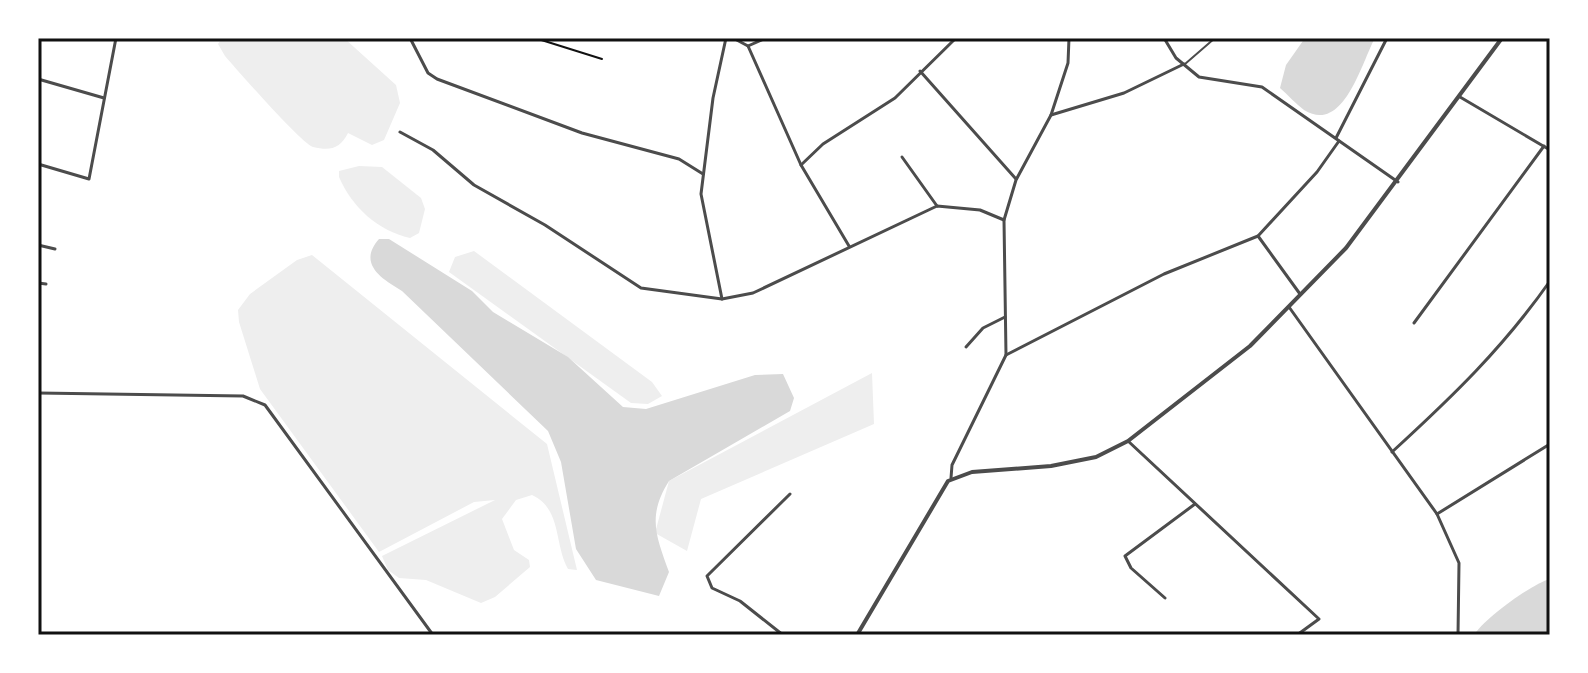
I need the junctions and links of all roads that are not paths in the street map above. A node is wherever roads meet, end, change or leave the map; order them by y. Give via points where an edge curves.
1 (116, 38) edge
2 (410, 38) edge
3 (726, 38) edge
4 (733, 38) edge
5 (766, 38) edge
6 (956, 38) edge
7 (1069, 38) edge
8 (1164, 38) edge
9 (1215, 38) edge
10 (1387, 38) edge
11 (1502, 38) edge
12 (748, 46) junction
13 (1184, 64) junction
14 (920, 71) junction
15 (38, 79) edge
16 (1460, 97) junction
17 (104, 98) junction
18 (1051, 115) junction
19 (400, 132) dead end
20 (1337, 140) junction
21 (1544, 146) junction
22 (1550, 150) edge
23 (902, 157) dead end
24 (38, 164) edge
25 (801, 165) junction
26 (703, 174) junction
27 (1016, 180) junction
28 (1398, 182) junction
29 (937, 206) junction
30 (1004, 220) junction
31 (1258, 236) junction
32 (38, 245) edge
33 (849, 246) junction
34 (55, 249) dead end
35 (1550, 281) edge
36 (38, 283) edge
37 (46, 284) dead end
38 (1301, 295) junction
39 (722, 299) junction
40 (1289, 307) junction
41 (1005, 317) junction
42 (1414, 323) dead end
43 (966, 347) dead end
44 (1006, 355) junction
45 (38, 393) edge
46 (1128, 441) junction
47 (1550, 444) edge
48 (1392, 452) junction
49 (951, 478) junction
50 (790, 494) dead end
51 (1195, 504) junction
52 (1437, 514) junction
53 (1165, 598) dead end
54 (433, 635) edge
55 (783, 635) edge
56 (857, 635) edge
57 (1297, 635) edge
58 (1458, 635) edge

1 - 17 street
2 - 26 street via 428,73 437,79 582,133 679,159
3 - 26 street
4 - 12 street
5 - 12 street
6 - 14 street
7 - 18 street via 1068,63
8 - 13 street
9 - 13 lane
10 - 20 street
11 - 16 street
12 - 25 street
13 - 18 street via 1124,93
13 - 20 street via 1214,82 1262,87
14 - 25 street via 895,98 823,144
14 - 27 street
15 - 17 street
16 - 21 street
16 - 28 street
17 - 24 street via 89,179
18 - 27 street
19 - 39 street via 433,150 474,185 641,288
20 - 28 street
20 - 31 street via 1317,172
21 - 22 street
21 - 42 street
23 - 29 street
25 - 33 street
26 - 39 street via 702,206
27 - 30 street
28 - 38 street
29 - 30 street via 980,210
29 - 33 street
30 - 41 street
31 - 38 street
31 - 44 street via 1164,274
32 - 34 street
33 - 39 street via 762,289
35 - 48 street via 1478,372
36 - 37 street
38 - 40 street
40 - 46 street via 1250,346
40 - 48 street
41 - 43 street via 983,328
41 - 44 street
44 - 49 street via 952,465
45 - 54 street via 243,396 265,405
46 - 49 street via 1082,461
46 - 51 street
47 - 52 street
48 - 52 street
49 - 56 street
50 - 55 street via 707,576 712,588 740,601
51 - 53 street via 1125,556
51 - 57 street via 1319,619
52 - 58 street via 1459,563

